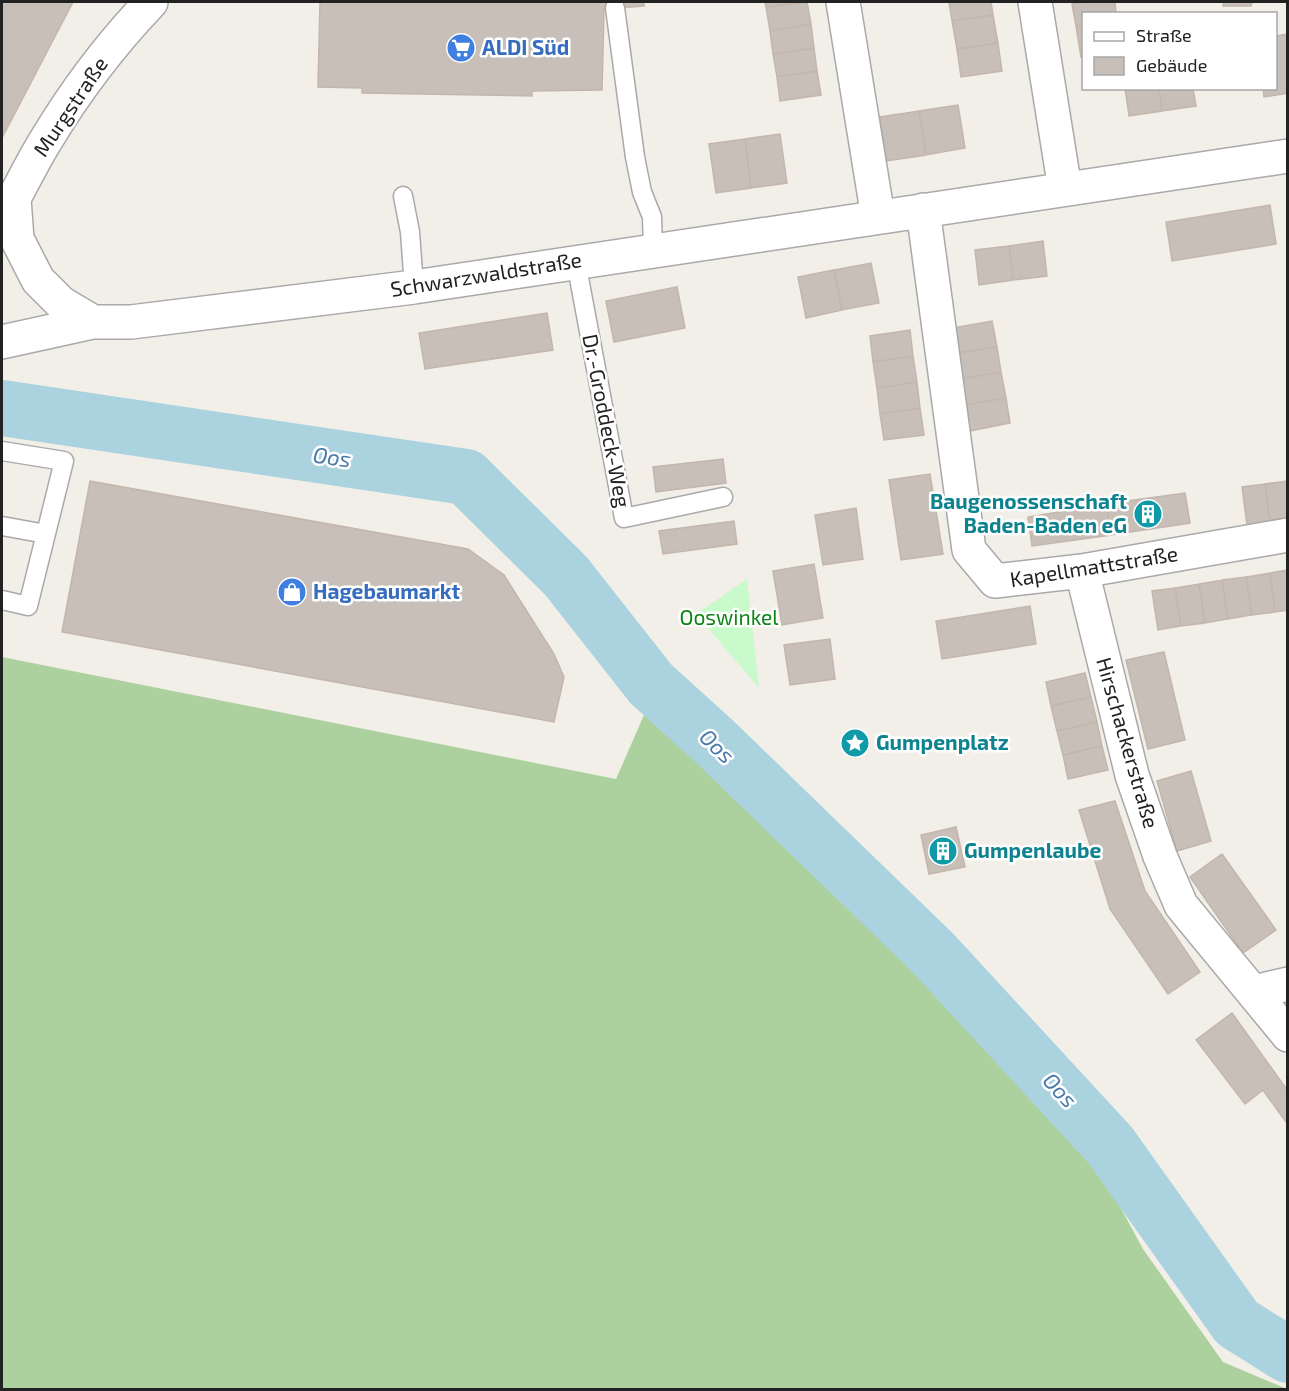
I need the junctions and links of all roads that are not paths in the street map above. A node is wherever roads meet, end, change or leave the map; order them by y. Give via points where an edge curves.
1 (151, 2) edge
2 (843, 2) edge
3 (1035, 2) edge
4 (615, 8) dead end
5 (1287, 156) edge
6 (1065, 189) junction
7 (403, 196) dead end
8 (8, 209) edge
9 (923, 210) junction
10 (878, 217) junction
11 (653, 250) junction
12 (576, 262) junction
13 (414, 287) junction
14 (93, 322) junction
15 (2, 342) edge
16 (2, 451) edge
17 (723, 497) dead end
18 (2, 526) edge
19 (46, 534) junction
20 (1287, 535) edge
21 (1082, 572) junction
22 (2, 600) edge
23 (1287, 984) edge
24 (1254, 992) junction
25 (1287, 1035) edge

1 - 8 street, Murgstraße via 75,95
2 - 10 street
3 - 6 street
4 - 11 lane via 635,157 652,217
5 - 6 street, Schwarzwaldstraße
6 - 9 street, Schwarzwaldstraße
7 - 13 lane
8 - 14 street via 17,239 38,280 61,303
9 - 10 street, Schwarzwaldstraße
9 - 21 street, Kapellmattstraße via 969,550 995,582
10 - 11 street, Schwarzwaldstraße
11 - 12 street, Schwarzwaldstraße
12 - 13 street, Schwarzwaldstraße
12 - 17 lane, Dr.-Groddeck-Weg via 624,518
13 - 14 street, Schwarzwaldstraße via 131,322
14 - 15 street, Schwarzwaldstraße
16 - 19 lane via 64,461
18 - 19 lane
19 - 22 lane via 28,606
20 - 21 street, Kapellmattstraße
21 - 24 street, Hirschackerstraße via 1132,775 1160,856 1181,905
23 - 24 street
24 - 25 street, Hirschackerstraße

